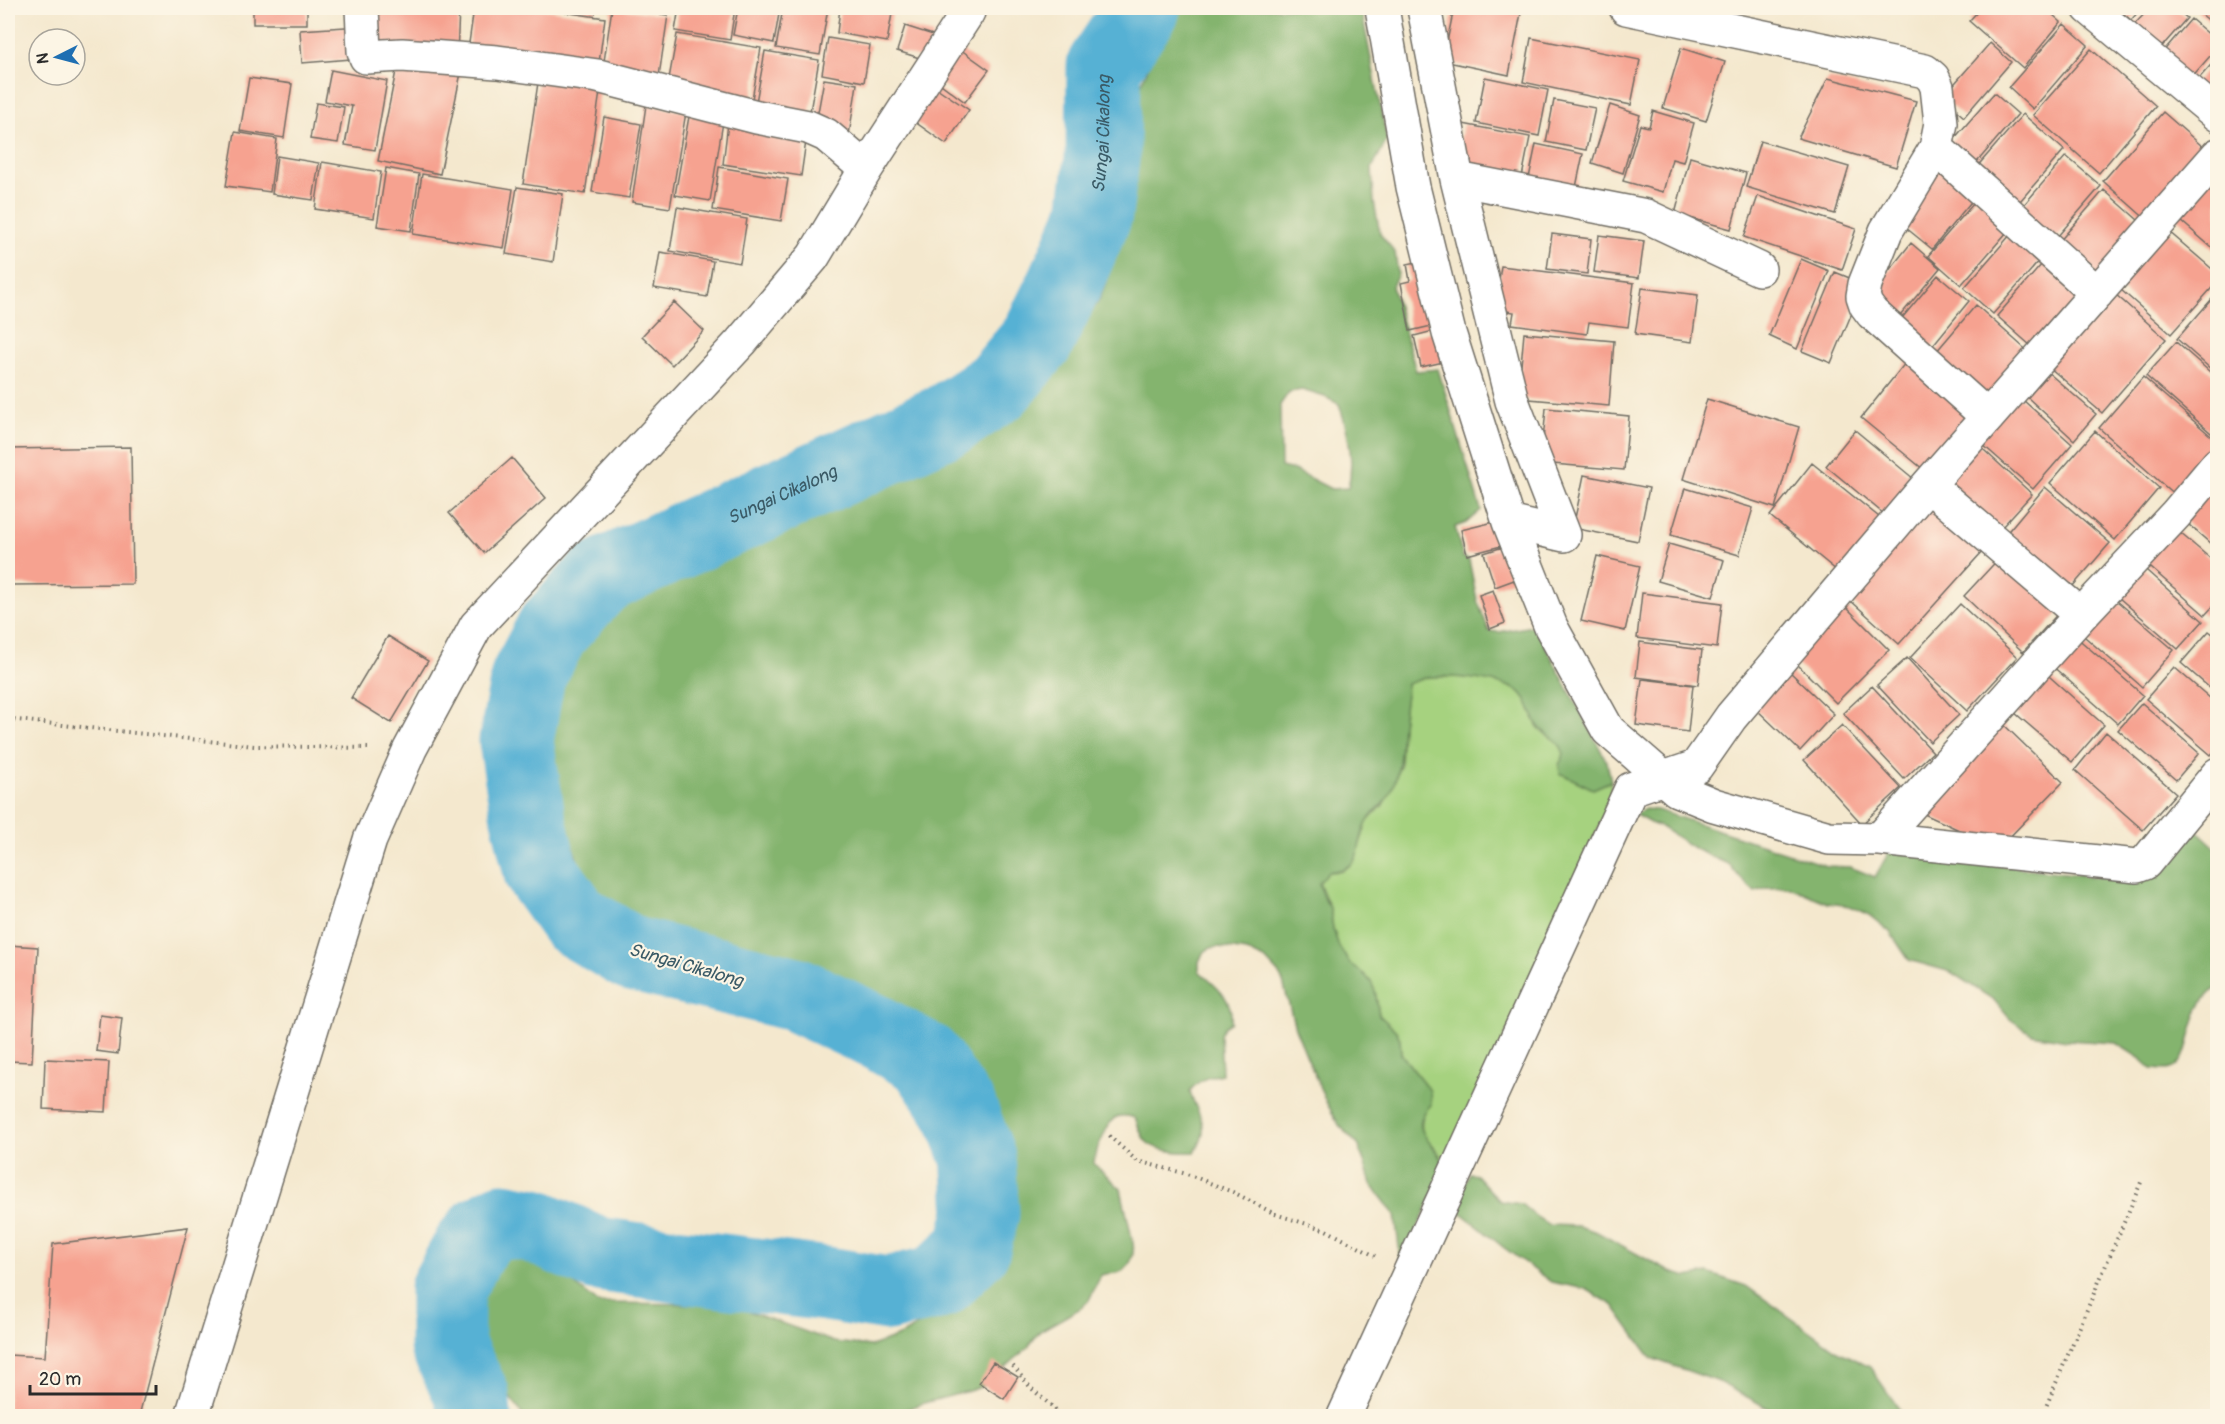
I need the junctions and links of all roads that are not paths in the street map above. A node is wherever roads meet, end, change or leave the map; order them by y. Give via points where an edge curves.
1 (362, 8) edge
2 (968, 8) edge
3 (1382, 8) edge
4 (1425, 8) edge
5 (1626, 8) edge
6 (2089, 8) edge
7 (2217, 115) edge
8 (1936, 148) junction
9 (2217, 154) edge
10 (866, 169) junction
11 (1457, 179) junction
12 (1759, 269) dead end
13 (2097, 293) junction
14 (1988, 417) junction
15 (2217, 464) edge
16 (1928, 485) junction
17 (1509, 522) junction
18 (2081, 615) junction
19 (2217, 774) edge
20 (1664, 779) junction
21 (1880, 839) junction
22 (192, 1416) edge
23 (1344, 1416) edge

1 - 10 street via 366,57 402,55 497,62 598,76 808,127 825,135
2 - 10 street
3 - 17 street via 1416,198 1449,333
4 - 11 street
5 - 8 street via 1925,71 1937,87 1940,106
6 - 7 street
8 - 13 street
8 - 14 street via 1886,231 1863,296 1872,313
9 - 13 street
10 - 22 street via 813,257 741,342 476,626 410,749 370,840
11 - 12 street via 1646,216
11 - 17 street via 1512,401 1564,535
13 - 14 street
14 - 16 street
15 - 18 street
16 - 18 street
16 - 20 street via 1731,717 1696,767
17 - 20 street via 1551,627 1608,730
18 - 21 street
19 - 21 street via 2145,863 2137,866
20 - 21 street via 1677,790 1714,805 1829,838
20 - 23 street via 1631,789

